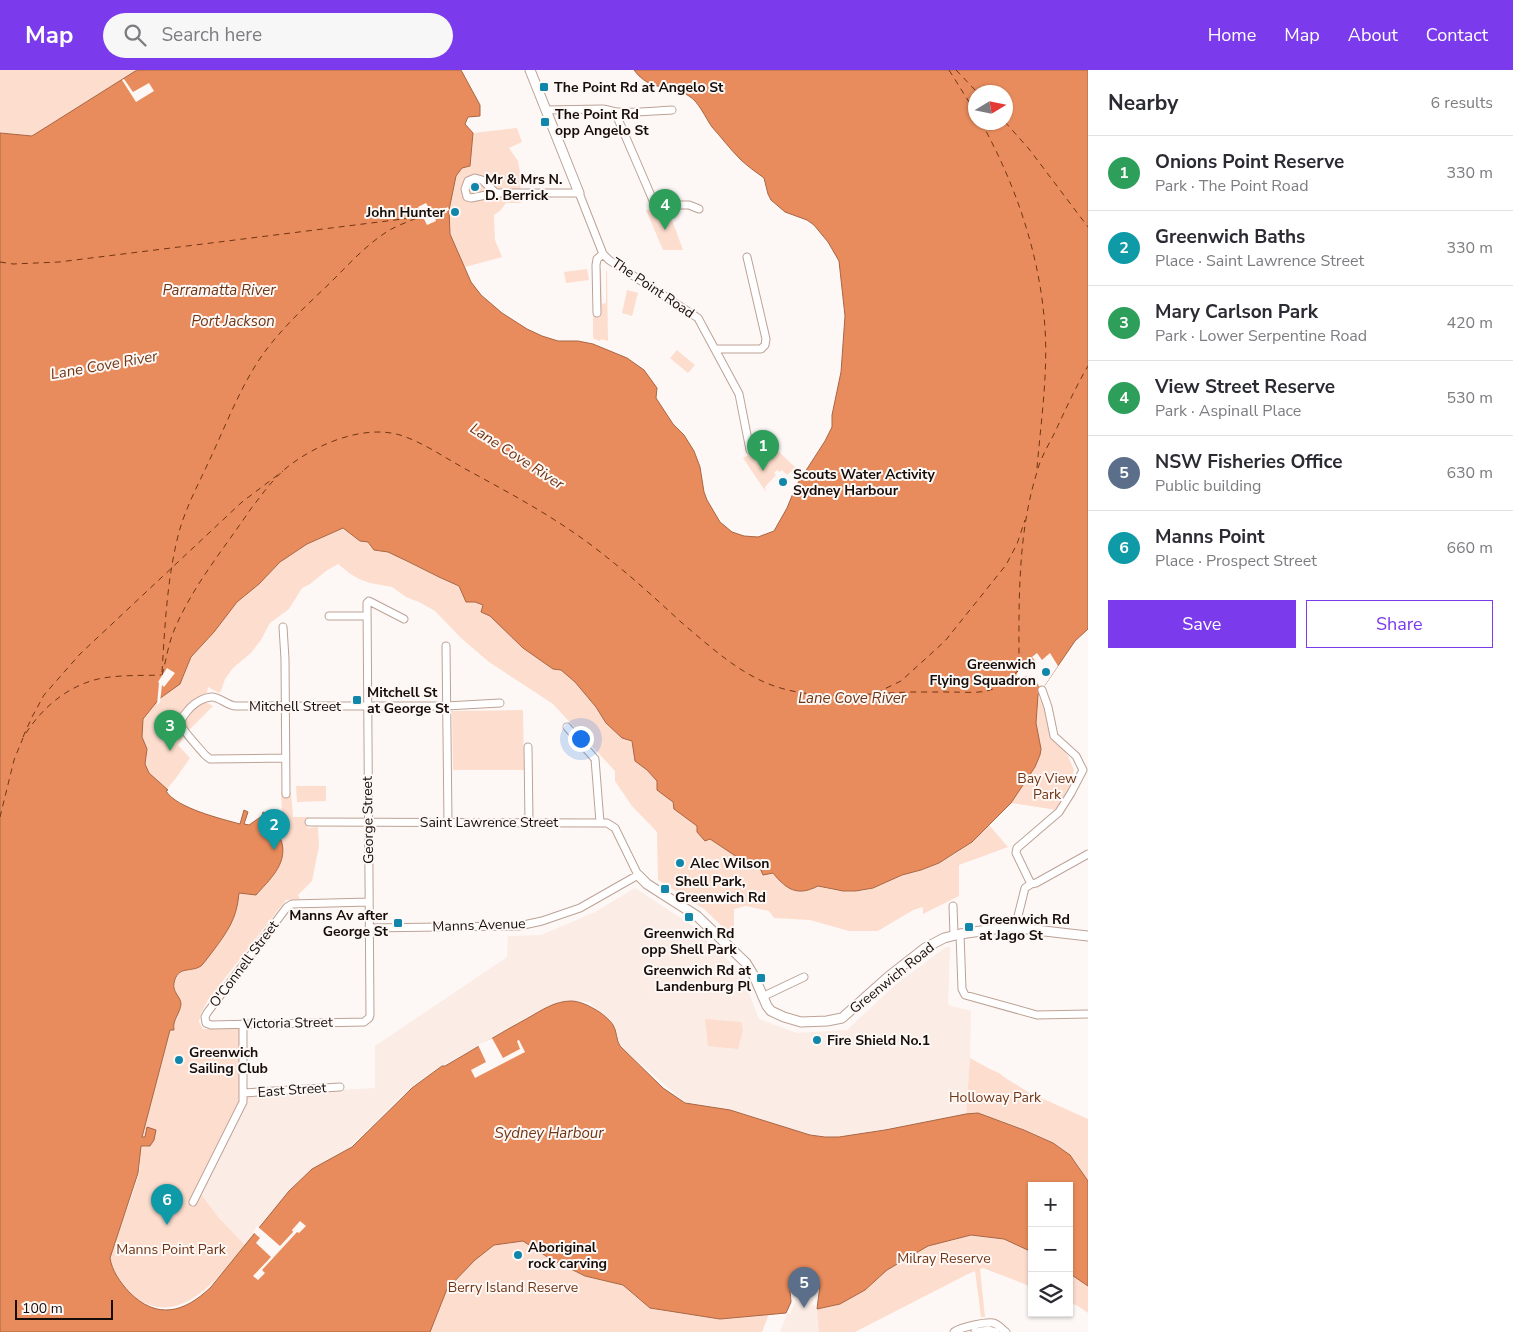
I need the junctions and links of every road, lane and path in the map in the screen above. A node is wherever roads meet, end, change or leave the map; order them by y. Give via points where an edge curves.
1 (530, 70) edge
2 (546, 110) junction
3 (672, 110) dead end
4 (615, 112) junction
5 (496, 193) dead end
6 (579, 193) junction
7 (699, 209) dead end
8 (603, 254) junction
9 (747, 257) dead end
10 (597, 313) dead end
11 (714, 349) junction
12 (750, 450) dead end
13 (329, 616) dead end
14 (366, 616) junction
15 (404, 620) dead end
16 (283, 627) dead end
17 (446, 646) dead end
18 (1042, 690) dead end
19 (500, 703) dead end
20 (285, 706) junction
21 (367, 706) junction
22 (446, 706) junction
23 (568, 727) dead end
24 (528, 748) dead end
25 (285, 758) junction
26 (286, 794) dead end
27 (309, 822) dead end
28 (529, 822) junction
29 (600, 822) junction
30 (368, 823) junction
31 (448, 823) junction
32 (1088, 854) edge
33 (638, 875) junction
34 (1031, 884) junction
35 (369, 902) junction
36 (953, 906) dead end
37 (369, 928) junction
38 (1016, 928) junction
39 (957, 935) junction
40 (1088, 936) edge
41 (804, 977) dead end
42 (762, 997) junction
43 (1088, 1014) edge
44 (364, 1022) joint
45 (243, 1024) junction
46 (212, 1025) joint
47 (340, 1086) dead end
48 (243, 1093) junction
49 (193, 1202) dead end
50 (954, 1332) edge
51 (975, 1332) edge
52 (996, 1332) edge
53 (1006, 1332) edge

1 - 2 street, The Point Road
2 - 4 street via 602,109
2 - 6 street, The Point Road
3 - 4 street
4 - 7 street via 655,205 689,205
5 - 6 street
6 - 8 street, The Point Road
8 - 10 street via 596,265
8 - 11 street, The Point Road via 698,318
9 - 11 street via 766,345 761,349
11 - 12 street, The Point Road via 738,394
13 - 14 street
14 - 15 street via 369,601
14 - 21 street, George Street
16 - 20 street
17 - 22 street
18 - 34 street via 1054,736 1076,756 1082,770 1059,812 1017,848 1016,853
19 - 22 street, Mitchell Street
20 - 21 street, Mitchell Street
20 - 25 street
20 - 25 street, Mitchell Street via 233,706 213,697 195,704 181,723 207,757 215,760
21 - 22 street, Mitchell Street
21 - 30 street, George Street
22 - 31 street
23 - 29 street via 595,759
24 - 28 street
25 - 26 street
27 - 30 street, Saint Lawrence Street
28 - 29 street, Saint Lawrence Street
28 - 31 street, Saint Lawrence Street
29 - 33 street via 615,828
30 - 31 street, Saint Lawrence Street
30 - 35 street, George Street
32 - 34 street
33 - 37 street, Manns Avenue via 580,908 519,926
33 - 42 street, Greenwich Road via 697,916 746,963
34 - 38 street via 1025,888
35 - 37 street, George Street
35 - 46 street, O'Connell Street via 287,906 207,1013 205,1021
36 - 39 street
37 - 44 street, George Street via 370,1018
38 - 39 street, Greenwich Road
38 - 40 street, Greenwich Road
39 - 42 street, Greenwich Road via 926,948 842,1018 801,1022 771,1011
39 - 43 street via 965,995 1037,1015
41 - 42 street
44 - 45 street, Victoria Street
45 - 46 street, Victoria Street
45 - 48 street
47 - 48 street, East Street
48 - 49 street via 243,1102
50 - 53 street via 993,1323
51 - 52 street

